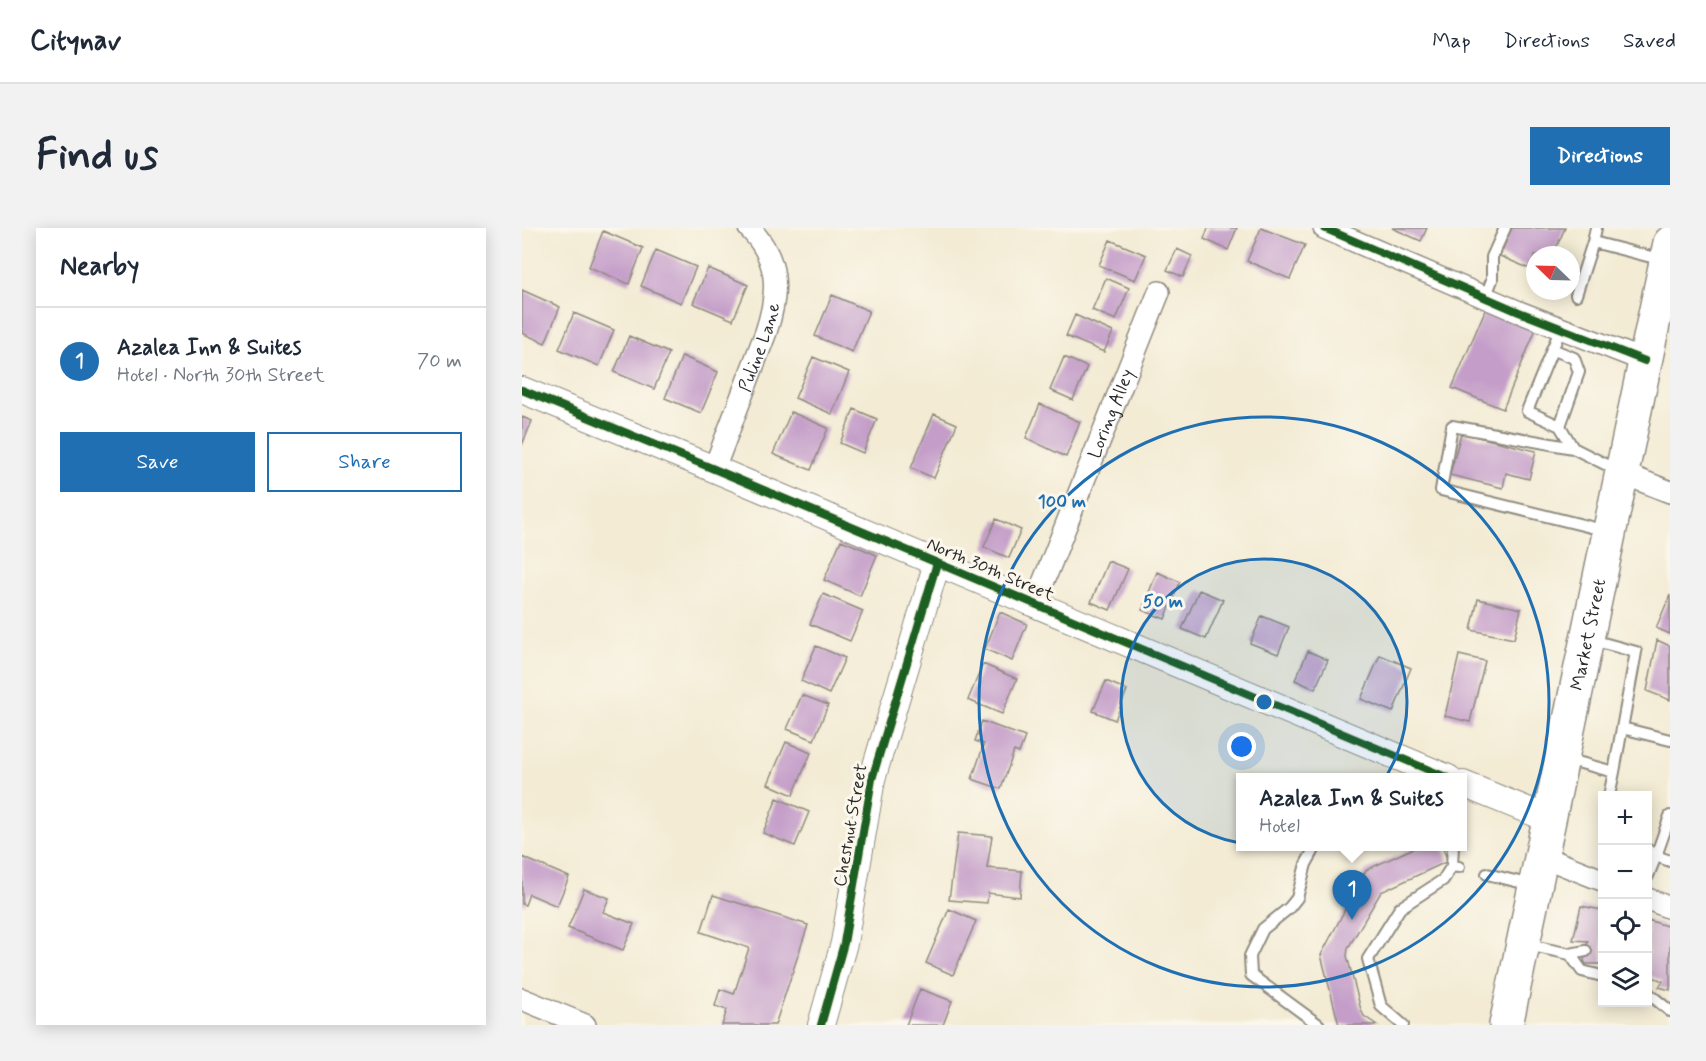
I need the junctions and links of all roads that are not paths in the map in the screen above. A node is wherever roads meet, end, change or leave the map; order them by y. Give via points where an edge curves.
1 (749, 228) edge
2 (1324, 228) edge
3 (1505, 228) edge
4 (1596, 228) edge
5 (1593, 242) junction
6 (1668, 252) edge
7 (1580, 283) edge
8 (1160, 292) dead end
9 (1485, 298) junction
10 (1560, 328) junction
11 (1552, 349) junction
12 (1645, 361) junction
13 (522, 390) edge
14 (1560, 426) junction
15 (1573, 448) junction
16 (714, 469) junction
17 (1622, 473) junction
18 (1670, 492) edge
19 (1610, 532) junction
20 (937, 563) junction
21 (1035, 603) junction
22 (1587, 639) junction
23 (1622, 728) junction
24 (1670, 740) edge
25 (1562, 758) junction
26 (1614, 772) junction
27 (1439, 773) edge
28 (1467, 786) edge
29 (1610, 791) edge
30 (1670, 816) edge
31 (1549, 819) junction
32 (1313, 851) edge
33 (1454, 851) edge
34 (1652, 853) edge
35 (1670, 861) edge
36 (1538, 871) junction
37 (1487, 874) dead end
38 (1598, 879) edge
39 (1652, 901) edge
40 (1670, 908) edge
41 (1523, 944) junction
42 (1586, 951) dead end
43 (1570, 954) junction
44 (1598, 975) edge
45 (1652, 997) edge
46 (522, 999) edge
47 (1670, 1011) edge
48 (585, 1025) edge
49 (821, 1025) edge
50 (1319, 1025) edge
51 (1403, 1025) edge
52 (1506, 1025) edge

1 - 16 street, Puline Lane via 769,258 774,274 774,303
2 - 9 street
3 - 9 lane via 1492,257 1492,280
4 - 5 lane
5 - 6 lane
5 - 7 lane
6 - 12 main road, Market Street
8 - 21 street, Loring Alley
9 - 10 street
10 - 11 lane
10 - 12 street
11 - 14 lane via 1574,358 1579,372
11 - 14 lane via 1527,411
12 - 17 main road, Market Street
13 - 16 street, North 30th Street
14 - 15 lane
15 - 17 lane
15 - 19 lane via 1452,426 1441,490
16 - 20 street, North 30th Street
17 - 18 street
17 - 19 main road, Market Street
19 - 22 main road, Market Street
20 - 21 street, North 30th Street
20 - 49 street, Chestnut Street via 872,779 844,943
21 - 27 street, North 30th Street
22 - 23 lane via 1636,652
22 - 25 main road, Market Street
23 - 24 lane
23 - 26 lane
25 - 26 lane
25 - 31 main road, Market Street
26 - 29 lane
28 - 31 street
30 - 34 lane
31 - 36 main road, Market Street
32 - 50 lane via 1297,898 1263,929 1250,956 1251,975
33 - 51 lane via 1456,866 1443,880 1400,908 1368,960 1381,1006
34 - 35 lane
36 - 37 lane
36 - 38 street
36 - 41 main road, Market Street
39 - 40 street
41 - 43 lane
41 - 52 main road, Market Street
42 - 43 lane
43 - 44 lane via 1582,971
45 - 47 lane
46 - 48 street

